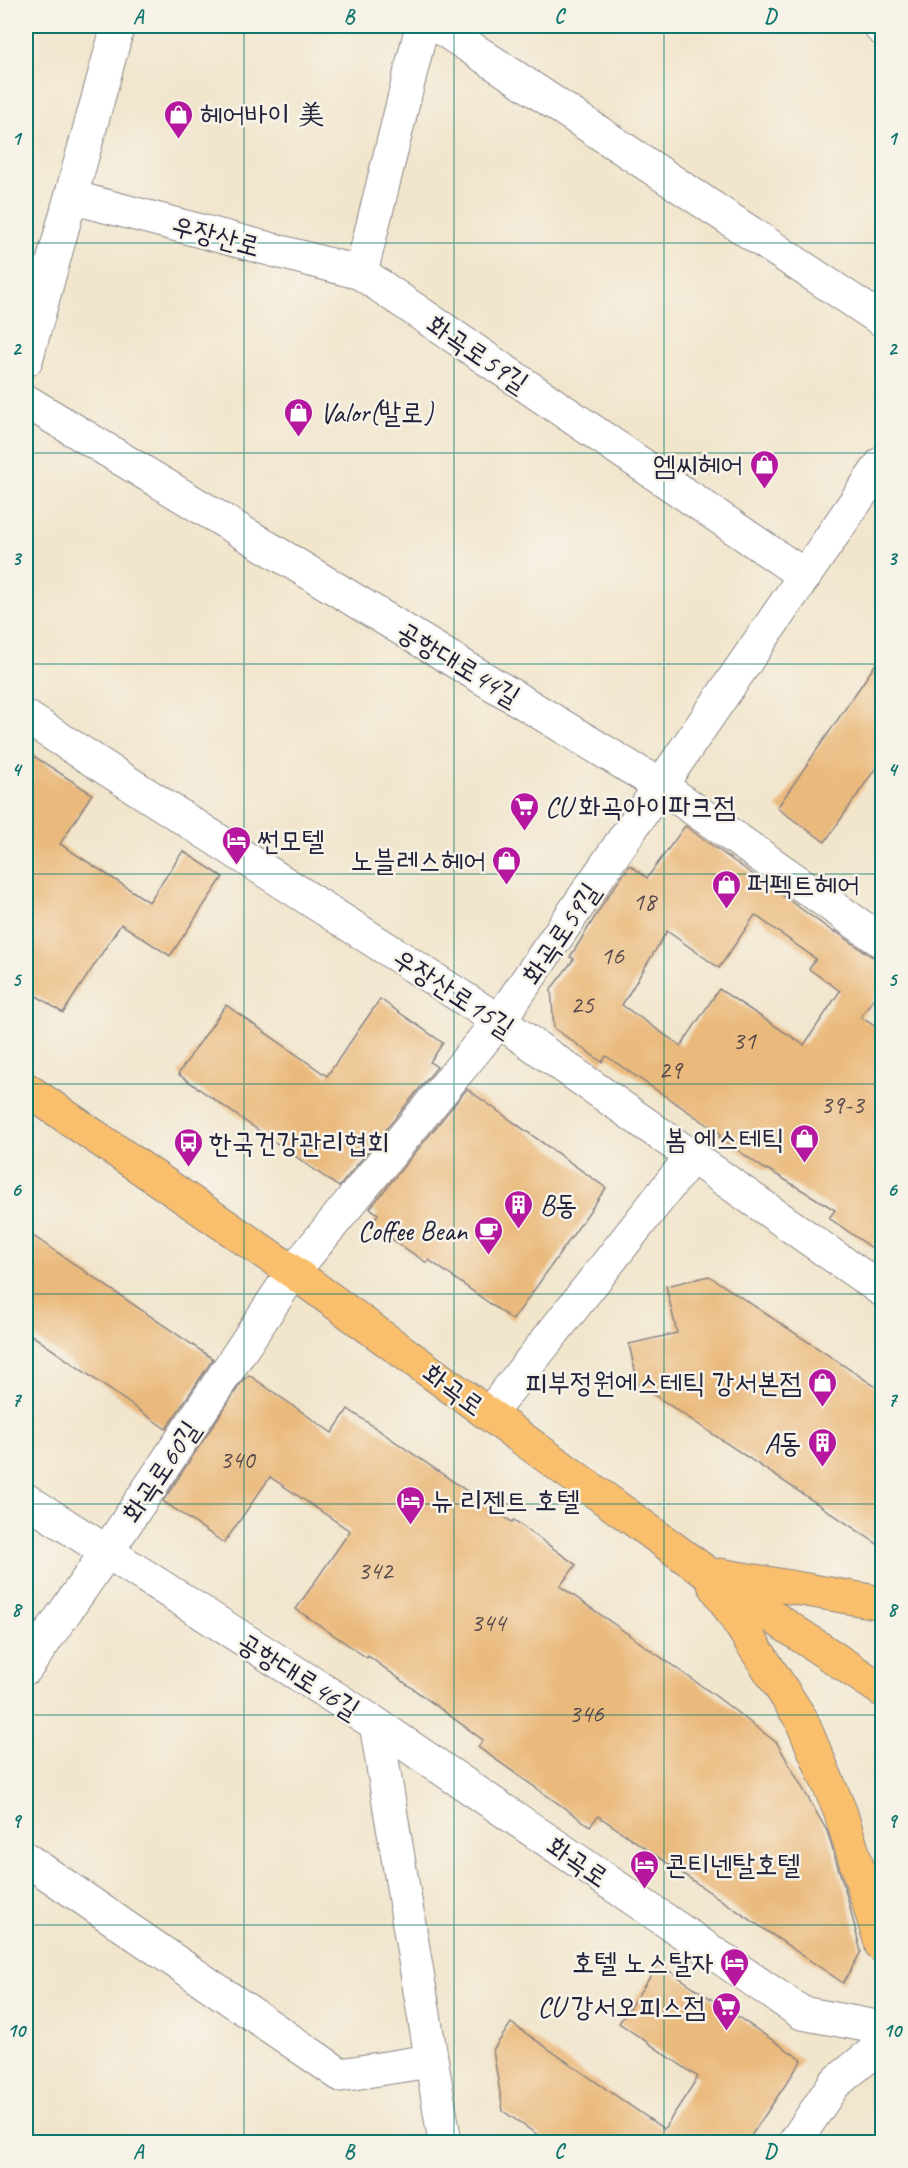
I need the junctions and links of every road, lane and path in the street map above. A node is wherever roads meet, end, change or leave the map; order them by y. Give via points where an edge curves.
1 (118, 26) edge
2 (422, 26) edge
3 (438, 26) edge
4 (71, 197) junction
5 (361, 273) junction
6 (882, 320) edge
7 (26, 360) edge
8 (26, 401) edge
9 (882, 463) edge
10 (805, 576) junction
11 (26, 717) edge
12 (661, 786) junction
13 (882, 941) edge
14 (499, 1021) junction
15 (26, 1089) edge
16 (693, 1155) junction
17 (293, 1272) junction
18 (879, 1280) edge
19 (489, 1414) junction
20 (26, 1500) edge
21 (106, 1553) junction
22 (707, 1573) junction
23 (882, 1603) edge
24 (26, 1668) edge
25 (882, 1690) edge
26 (376, 1724) junction
27 (26, 1859) edge
28 (882, 1946) edge
29 (882, 2028) edge
30 (882, 2045) edge
31 (430, 2061) junction
32 (445, 2142) edge
33 (795, 2142) edge

1 - 4 street
2 - 5 street
3 - 6 street
4 - 5 street, 우장산로
4 - 7 street
5 - 10 street, 화곡로59길
8 - 12 street, 공항대로44길
9 - 10 street, 화곡로59길
10 - 12 street, 화곡로59길
11 - 14 street, 우장산로15길
12 - 13 street, 공항대로44길
12 - 14 street, 화곡로59길
14 - 16 street, 우장산로15길
14 - 17 street, 화곡로59길
15 - 17 main road, 화곡로
16 - 18 street, 우장산로15길
16 - 19 street
17 - 19 main road, 화곡로
17 - 21 street, 화곡로60길
19 - 22 main road, 화곡로
20 - 21 street, 공항대로46길
21 - 24 street, 화곡로60길
21 - 26 street, 공항대로46길
22 - 23 main road
22 - 25 main road, 화곡로
22 - 28 main road via 801,1719 840,1811
26 - 29 street, 화곡로 via 802,2013
26 - 31 street, 공항대로46길
27 - 31 street via 341,2076
30 - 33 street via 834,2084
31 - 32 street, 공항대로46길

